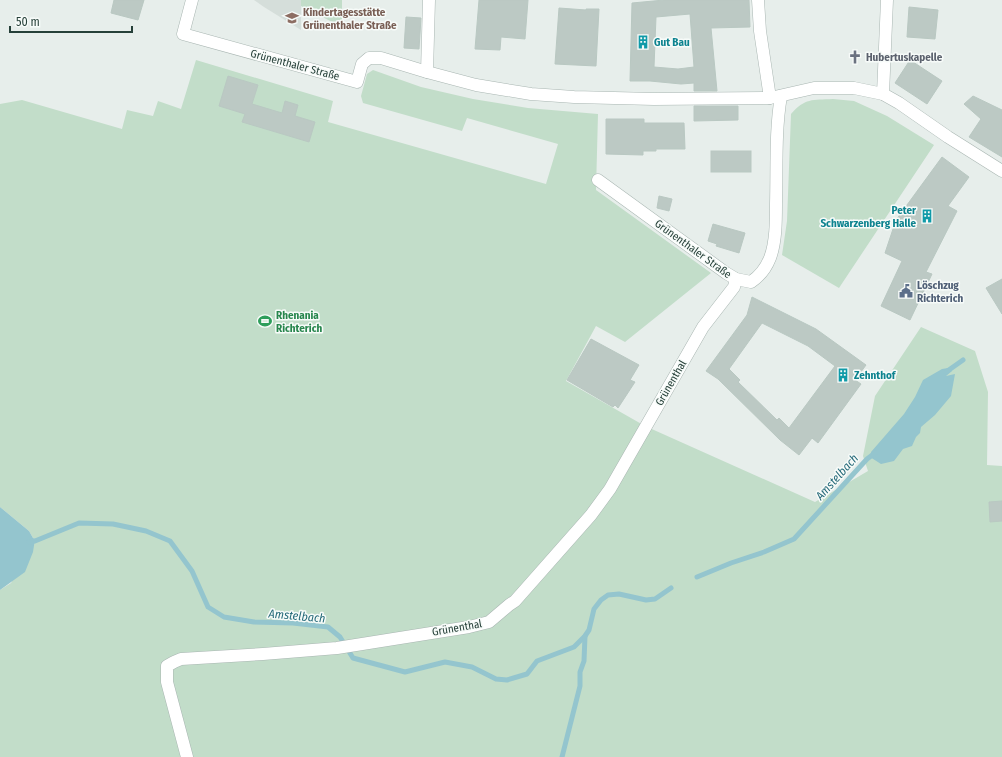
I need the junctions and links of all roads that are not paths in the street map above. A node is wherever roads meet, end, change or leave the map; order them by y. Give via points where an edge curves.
1 (192, 0) edge
2 (429, 0) edge
3 (758, 0) edge
4 (887, 0) edge
5 (426, 72) junction
6 (882, 94) junction
7 (775, 97) junction
8 (1002, 171) edge
9 (598, 180) dead end
10 (736, 279) junction
11 (187, 757) edge

1 - 5 street, Grünenthaler Straße via 184,34 356,82 362,64 369,58 381,58
2 - 5 street
3 - 7 street, Grünenthaler Straße via 760,31
4 - 6 street
5 - 7 street, Grünenthaler Straße via 476,86 530,94 654,99
6 - 7 street, Grünenthaler Straße via 854,88 814,88
6 - 8 street, Grünenthaler Straße
7 - 10 street, Grünenthaler Straße via 776,221 770,258 760,276 751,282
9 - 10 street, Grünenthaler Straße
10 - 11 street, Grünenthal via 734,287 700,334 610,489 591,515 515,601 489,622 470,627 337,648 181,659 174,662 167,666 167,682

